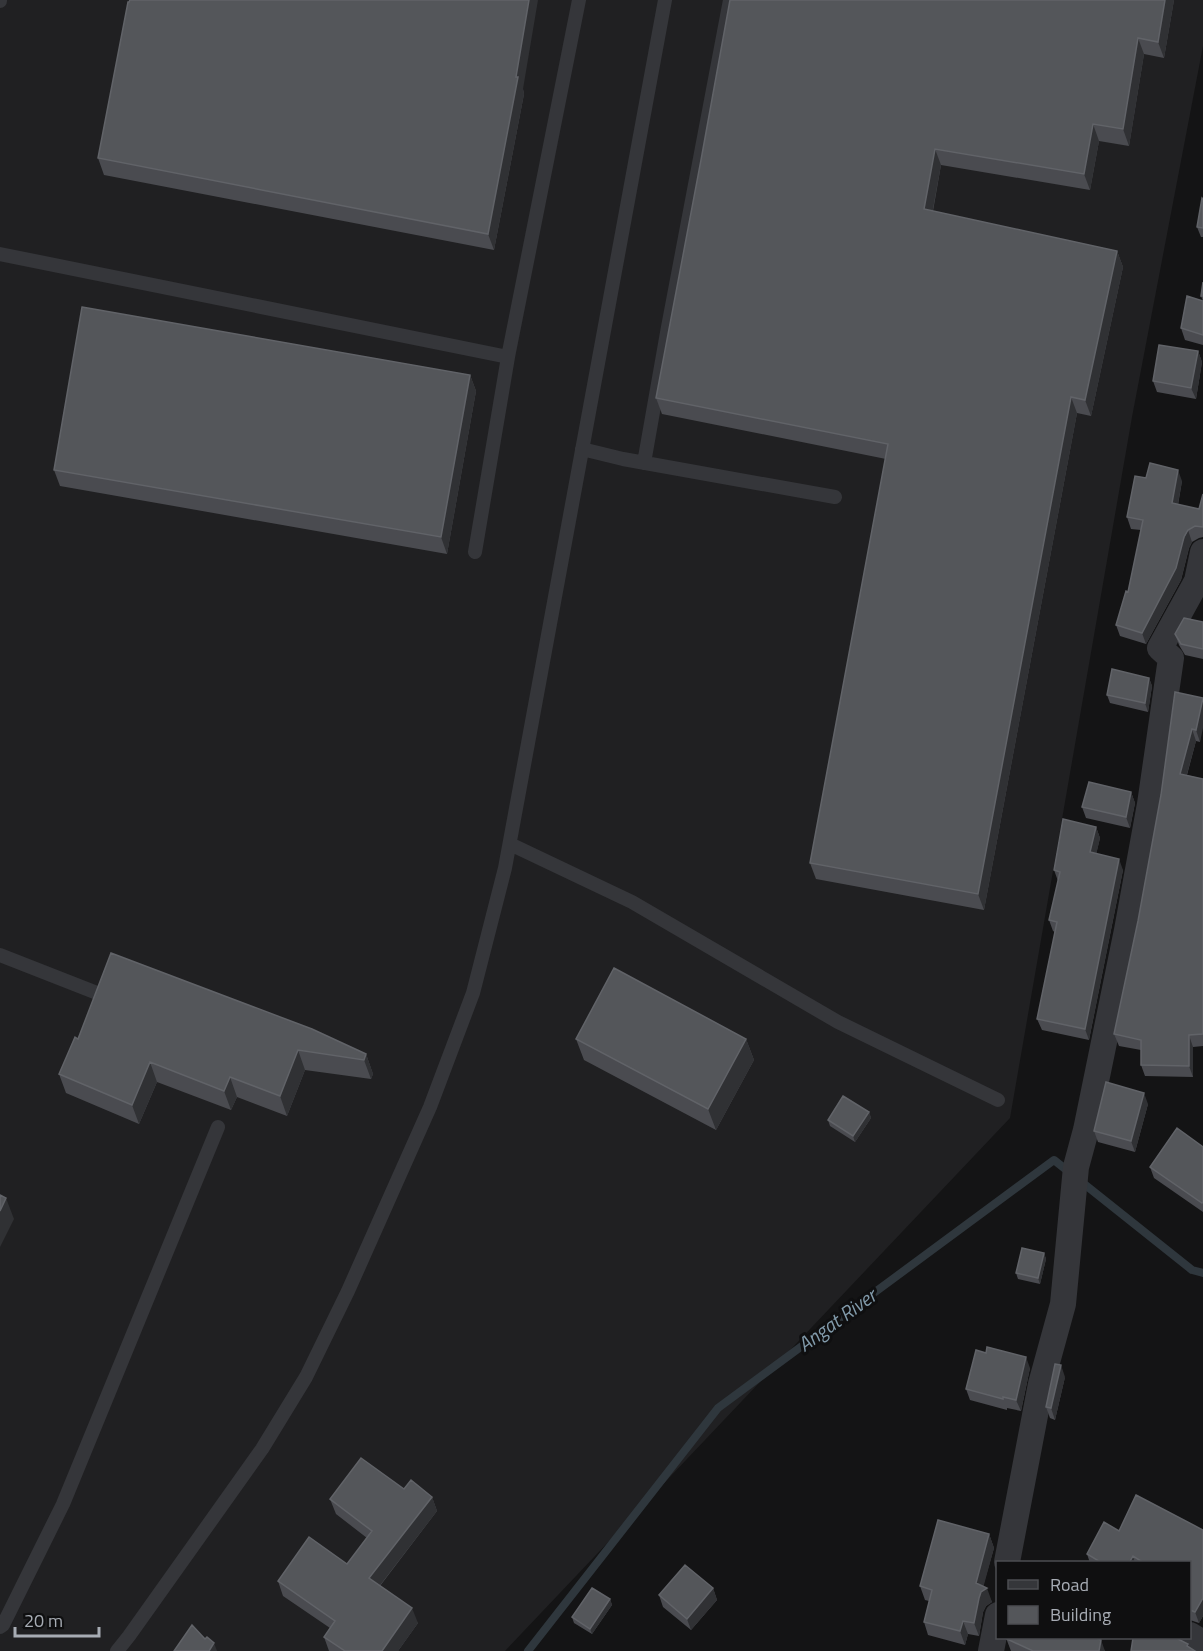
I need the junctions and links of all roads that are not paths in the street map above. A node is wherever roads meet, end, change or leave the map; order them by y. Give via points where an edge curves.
1 (579, 0) edge
2 (665, 0) edge
3 (730, 0) edge
4 (0, 254) edge
5 (508, 357) junction
6 (582, 449) junction
7 (644, 463) junction
8 (835, 497) dead end
9 (475, 552) dead end
10 (1203, 552) edge
11 (510, 844) junction
12 (0, 955) edge
13 (97, 993) edge
14 (998, 1100) dead end
15 (218, 1127) dead end
16 (1007, 1561) edge
17 (996, 1625) edge
18 (0, 1627) edge
19 (117, 1651) edge
20 (991, 1651) edge

1 - 5 lane
2 - 6 lane
3 - 7 lane
4 - 5 lane
5 - 9 lane
6 - 7 lane
6 - 11 lane
7 - 8 lane
10 - 16 street via 1197,581 1160,648 1171,658 1150,804 1076,1167 1063,1304 1039,1393
11 - 14 lane via 632,902 838,1022
11 - 19 lane via 473,993 430,1107 311,1367 262,1449
12 - 13 lane
15 - 18 lane via 63,1504
17 - 20 street

